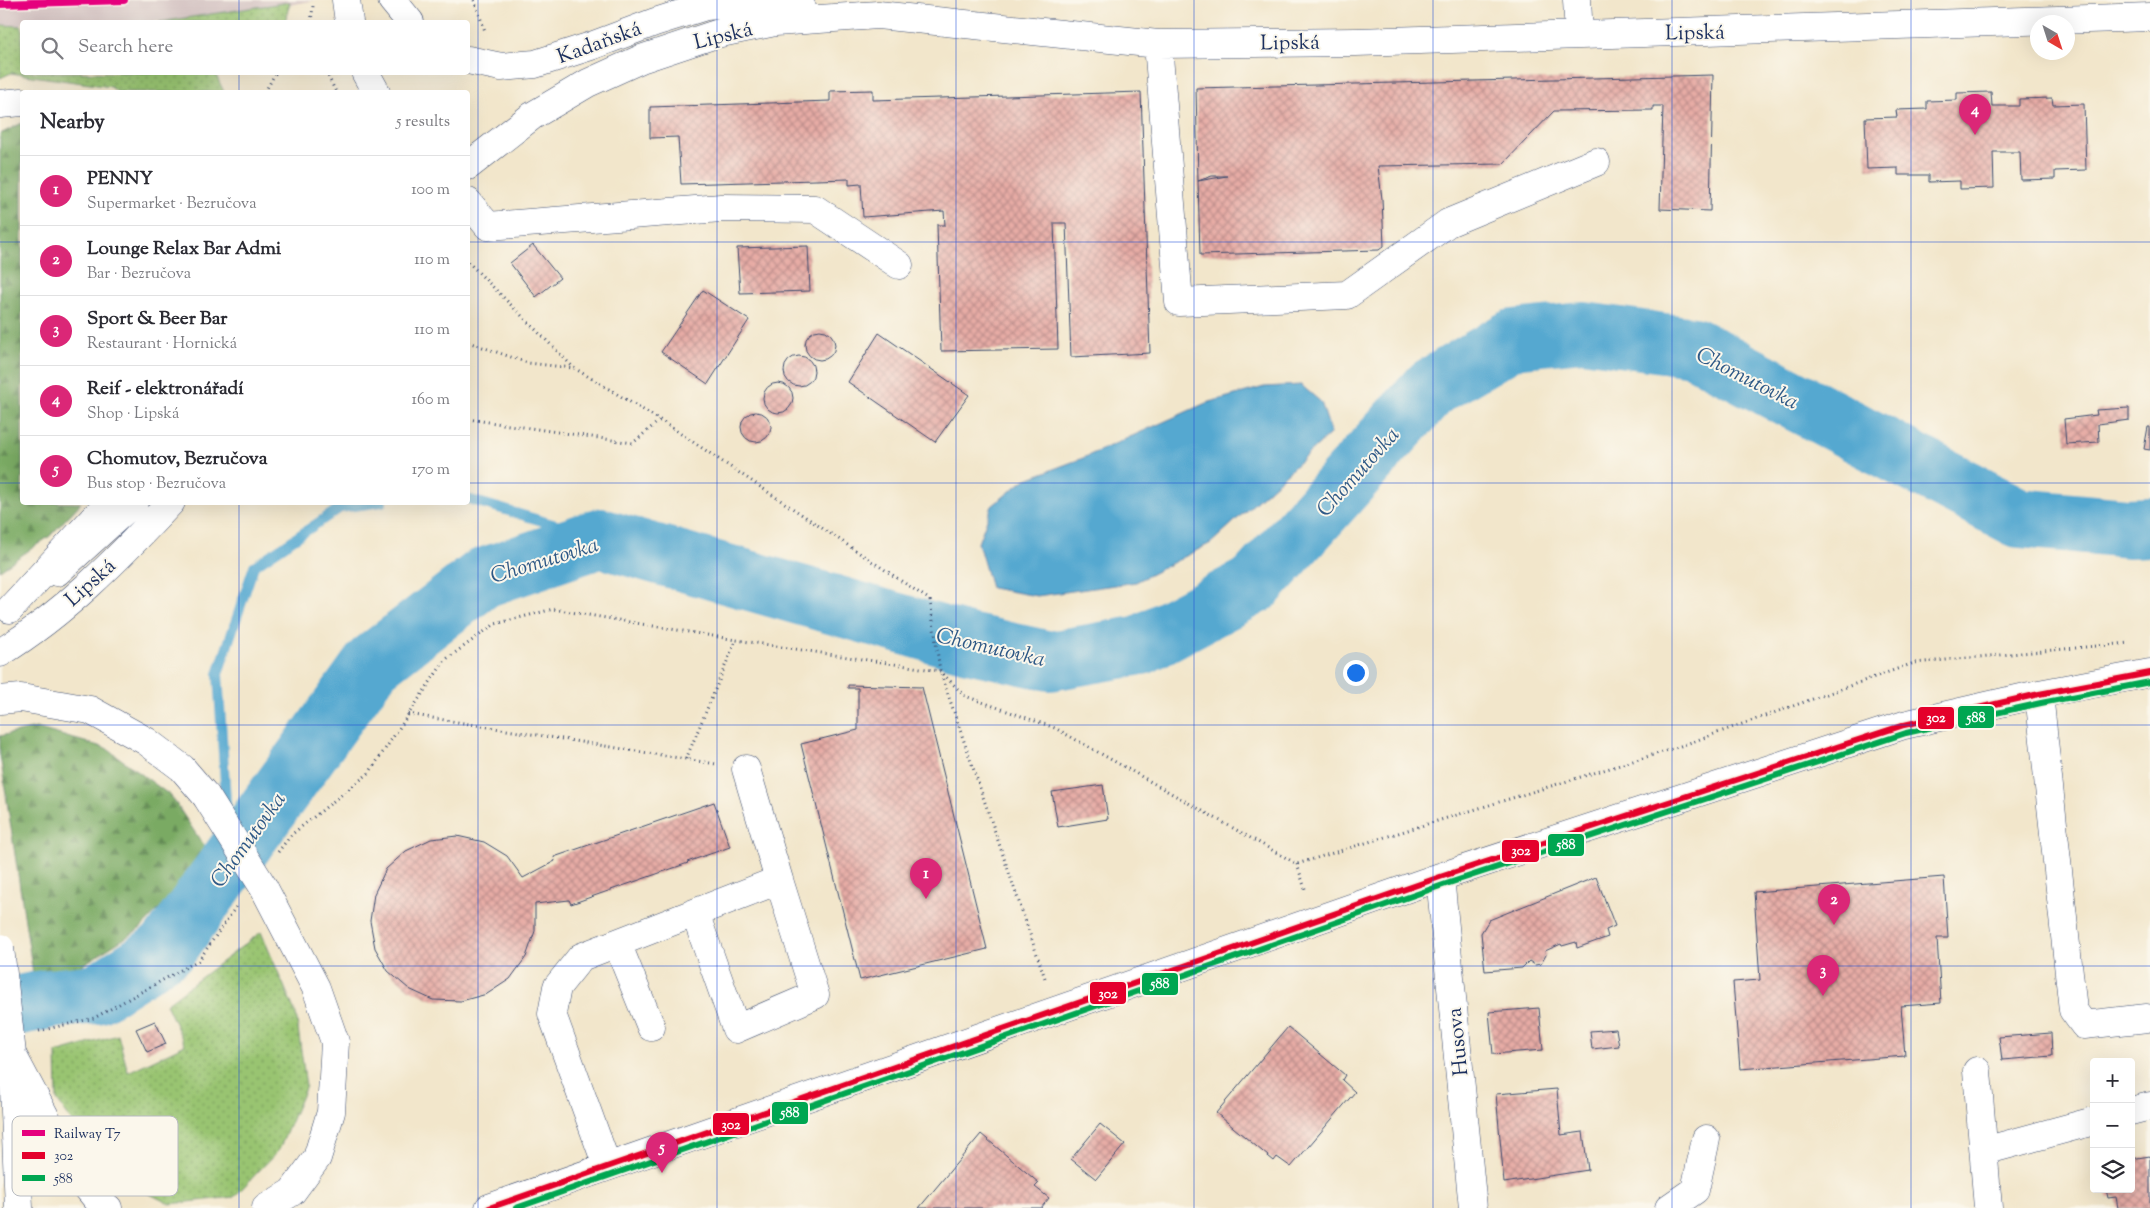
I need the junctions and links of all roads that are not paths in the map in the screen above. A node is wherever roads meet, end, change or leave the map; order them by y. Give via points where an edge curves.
1 (346, 0) edge
2 (392, 0) edge
3 (1577, 0) edge
4 (2092, 9) edge
5 (878, 15) junction
6 (2150, 17) edge
7 (348, 20) edge
8 (408, 20) edge
9 (1579, 35) junction
10 (1158, 44) junction
11 (470, 60) edge
12 (366, 75) edge
13 (375, 90) edge
14 (20, 102) edge
15 (0, 104) edge
16 (1596, 162) dead end
17 (470, 164) edge
18 (470, 204) edge
19 (899, 264) dead end
20 (106, 505) edge
21 (131, 505) edge
22 (168, 505) edge
23 (0, 652) edge
24 (2150, 673) edge
25 (2039, 694) junction
26 (0, 700) edge
27 (746, 769) road end
28 (1440, 877) junction
29 (780, 880) junction
30 (695, 913) junction
31 (617, 943) junction
32 (0, 948) edge
33 (2147, 1018) dead end
34 (651, 1027) dead end
35 (12, 1054) junction
36 (1977, 1071) dead end
37 (2150, 1106) edge
38 (2135, 1110) edge
39 (15, 1116) edge
40 (45, 1116) edge
41 (2090, 1122) edge
42 (1706, 1139) dead end
43 (1984, 1151) junction
44 (607, 1166) junction
45 (94, 1196) edge
46 (108, 1208) edge
47 (266, 1208) edge
48 (489, 1208) edge
49 (1473, 1208) edge
50 (1669, 1208) edge
51 (1988, 1208) edge

1 - 7 main road
2 - 8 main road
3 - 9 main road
4 - 6 main road, Lipská
4 - 9 main road, Lipská
5 - 10 main road, Lipská
5 - 11 main road, Kadaňská via 747,3 706,6 535,64 501,67
5 - 17 main road, Lipská via 775,22 716,34 642,59 588,83 532,116
9 - 10 main road, Lipská
10 - 16 main road via 1179,302 1347,295 1448,223
12 - 13 main road
14 - 15 main road
18 - 19 main road via 488,226 721,208 815,210
20 - 21 main road, Lipská via 10,609 62,568
22 - 23 main road, Lipská via 84,591
24 - 25 main road
25 - 28 main road via 1904,725
25 - 33 main road via 2073,1010 2084,1025
26 - 47 main road, bridge via 21,698 90,710 146,741 182,768 206,796 253,893 316,988 335,1042 331,1112 318,1158 292,1192
27 - 29 main road
28 - 44 main road
28 - 49 main road, Husova
29 - 30 main road
29 - 30 main road via 815,995 736,1029
30 - 31 main road
31 - 34 main road
31 - 44 main road via 581,957 557,987 552,1014
32 - 35 main road, bridge
35 - 39 main road
35 - 40 main road
36 - 43 main road
37 - 38 main road
41 - 43 main road
42 - 50 main road via 1695,1190
43 - 51 main road
44 - 48 main road
45 - 46 main road

